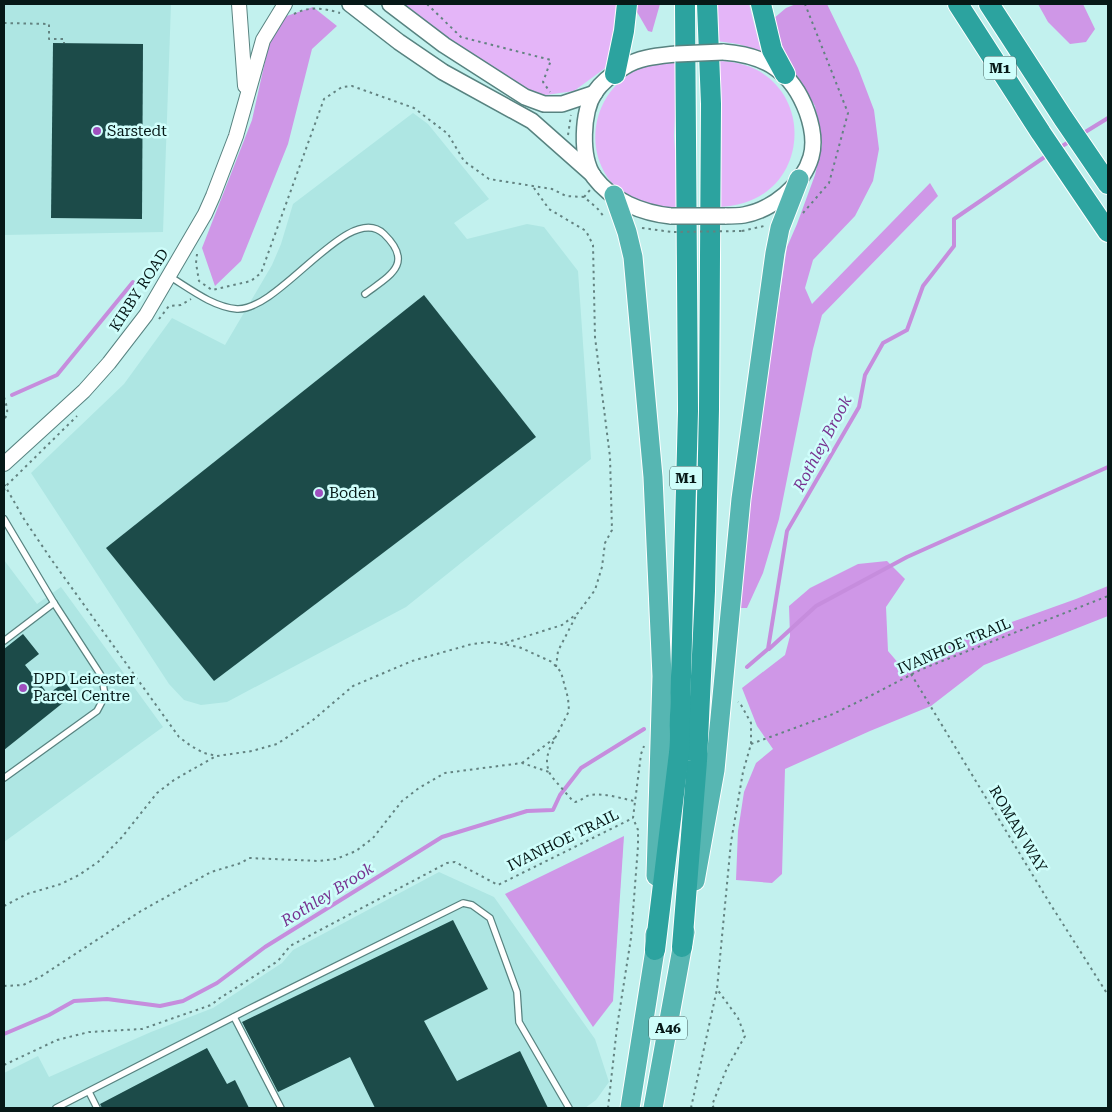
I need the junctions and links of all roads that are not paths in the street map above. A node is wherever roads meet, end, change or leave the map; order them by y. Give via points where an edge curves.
1 (239, 4) edge
2 (390, 4) edge
3 (627, 4) edge
4 (685, 4) edge
5 (707, 4) edge
6 (761, 4) edge
7 (958, 4) edge
8 (989, 4) edge
9 (287, 10) edge
10 (347, 10) edge
11 (615, 74) junction
12 (785, 74) junction
13 (595, 93) junction
14 (246, 97) junction
15 (799, 179) junction
16 (592, 182) junction
17 (1108, 184) edge
18 (614, 195) junction
19 (1108, 232) edge
20 (169, 276) junction
21 (364, 294) dead end
22 (4, 464) edge
23 (4, 519) edge
24 (4, 524) edge
25 (9, 530) junction
26 (54, 603) junction
27 (4, 642) edge
28 (4, 778) edge
29 (682, 947) junction
30 (655, 950) junction
31 (234, 1017) junction
32 (89, 1092) junction
33 (56, 1108) edge
34 (97, 1108) edge
35 (281, 1108) edge
36 (569, 1108) edge
37 (630, 1108) edge
38 (653, 1108) edge

1 - 14 street, KIRBY ROAD
2 - 13 main road via 444,45 525,97 544,104 562,104
3 - 11 highway
4 - 30 highway, M1 via 688,410 679,753
5 - 29 highway, M1 via 711,104 710,399 705,591 698,761
6 - 12 highway via 772,50
7 - 19 highway, M1
8 - 17 highway, M1
9 - 14 street, KIRBY ROAD via 263,40
10 - 16 main road via 443,72 532,121
11 - 12 main road, bridge via 652,56 723,52 748,55
11 - 13 main road
12 - 15 main road via 803,101 812,132 811,157
13 - 16 main road via 586,117 584,137
14 - 20 street, KIRBY ROAD via 236,136 213,196
15 - 18 main road, bridge via 789,192 765,208 743,215 671,216 630,206
15 - 29 highway via 780,228 775,253 742,490 715,770
16 - 18 main road
18 - 30 highway via 633,257 653,477 662,676
20 - 21 lane via 213,302 238,309 261,303 339,239 366,226 380,230 395,245 399,258 393,273
20 - 22 street, KIRBY ROAD via 146,315 103,370
23 - 25 lane
24 - 25 lane
25 - 26 lane
26 - 27 lane
26 - 28 lane via 102,677 105,696 97,711
29 - 38 highway, A46
30 - 37 highway, A46
31 - 32 lane
31 - 35 lane
31 - 36 lane via 463,903 490,918 517,992 518,1022
32 - 33 lane
32 - 34 lane

